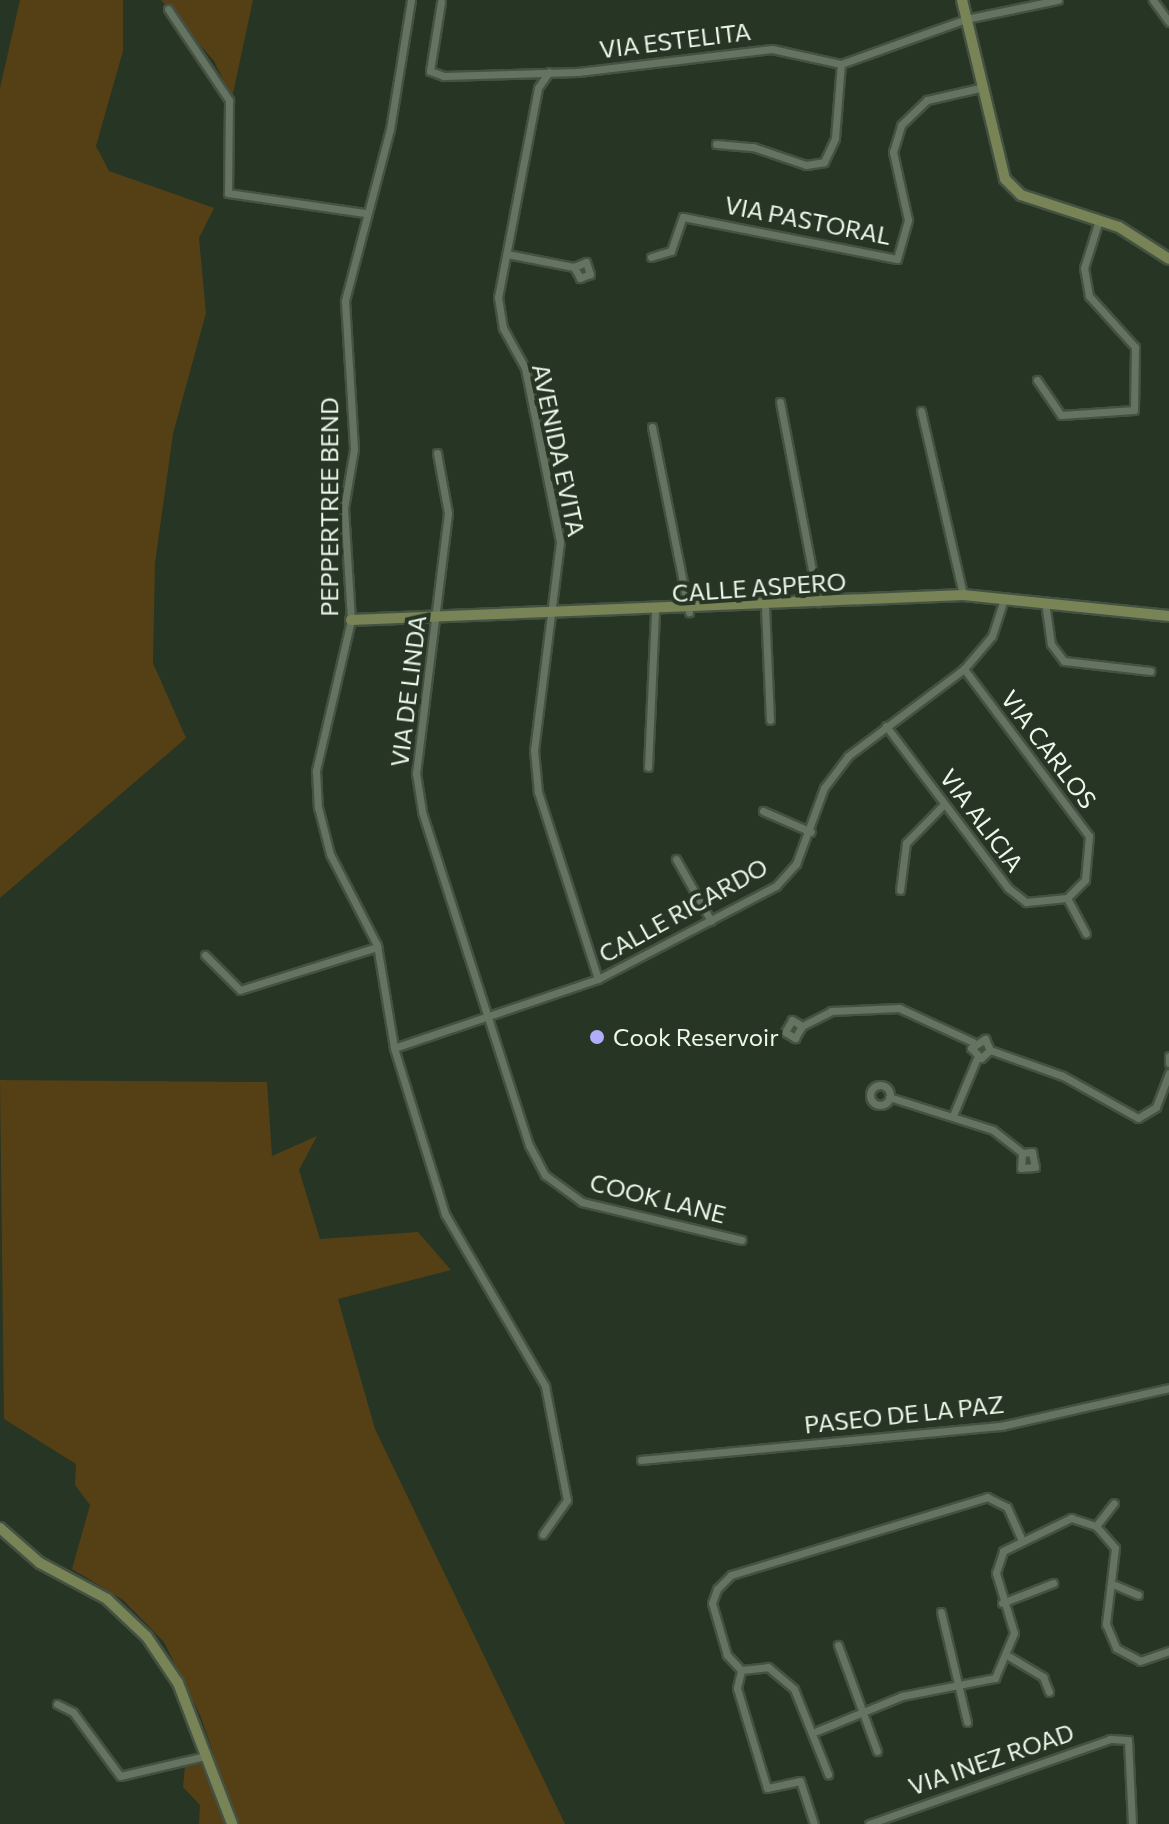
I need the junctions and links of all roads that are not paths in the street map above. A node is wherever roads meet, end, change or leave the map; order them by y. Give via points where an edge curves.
1 (411, 0) edge
2 (962, 0) edge
3 (1058, 0) edge
4 (1153, 0) edge
5 (441, 2) edge
6 (168, 9) dead end
7 (966, 19) junction
8 (1169, 22) edge
9 (841, 64) junction
10 (549, 72) junction
11 (980, 88) junction
12 (716, 144) dead end
13 (365, 213) junction
14 (1099, 220) junction
15 (507, 254) junction
16 (651, 257) dead end
17 (1169, 259) edge
18 (574, 267) dead end
19 (1037, 380) dead end
20 (780, 402) dead end
21 (921, 411) dead end
22 (652, 427) dead end
23 (437, 453) dead end
24 (963, 595) junction
25 (818, 602) junction
26 (1003, 603) junction
27 (765, 606) junction
28 (1046, 609) junction
29 (689, 612) junction
30 (655, 613) junction
31 (554, 614) junction
32 (1169, 616) edge
33 (351, 620) junction
34 (436, 621) junction
35 (964, 669) junction
36 (1150, 671) dead end
37 (770, 720) dead end
38 (886, 726) junction
39 (648, 767) dead end
40 (944, 804) junction
41 (763, 811) dead end
42 (811, 832) junction
43 (676, 859) dead end
44 (900, 890) dead end
45 (1067, 898) junction
46 (711, 921) junction
47 (1086, 933) dead end
48 (377, 947) junction
49 (205, 955) dead end
50 (598, 979) junction
51 (488, 1021) junction
52 (802, 1026) dead end
53 (973, 1042) junction
54 (394, 1048) junction
55 (990, 1050) junction
56 (1169, 1056) edge
57 (977, 1058) junction
58 (1169, 1063) edge
59 (1169, 1073) edge
60 (889, 1097) dead end
61 (954, 1113) junction
62 (1022, 1153) dead end
63 (742, 1240) dead end
64 (1169, 1388) edge
65 (641, 1460) dead end
66 (1114, 1503) dead end
67 (1096, 1526) junction
68 (0, 1528) edge
69 (543, 1534) dead end
70 (1021, 1539) junction
71 (1053, 1583) dead end
72 (1115, 1585) junction
73 (1138, 1595) dead end
74 (1002, 1603) junction
75 (941, 1612) dead end
76 (838, 1645) dead end
77 (1169, 1651) edge
78 (1010, 1657) junction
79 (741, 1670) junction
80 (958, 1688) junction
81 (1049, 1692) dead end
82 (57, 1704) dead end
83 (865, 1713) junction
84 (967, 1722) dead end
85 (817, 1731) junction
86 (877, 1751) dead end
87 (205, 1756) junction
88 (828, 1774) dead end
89 (232, 1824) edge
90 (814, 1824) edge
91 (869, 1824) edge
92 (1132, 1824) edge

1 - 13 street, PEPPERTREE BEND via 390,129
2 - 7 street
3 - 7 street
4 - 8 street
5 - 10 street, VIA ESTELITA via 430,71
6 - 13 street via 229,100 228,193
7 - 9 street
7 - 11 street
9 - 10 street, VIA ESTELITA via 772,49
9 - 12 street via 835,138 824,162 806,165
10 - 15 street, AVENIDA EVITA via 538,88
11 - 14 street via 1005,179 1032,199
11 - 16 street, VIA PASTORAL via 927,100 901,125 893,161 908,220 897,259 683,217 671,251
13 - 33 street, PEPPERTREE BEND via 345,301 354,449 344,508
14 - 17 street
14 - 19 street via 1084,268 1089,296 1135,347 1134,410 1061,415
15 - 18 street
15 - 31 street, AVENIDA EVITA via 498,297 503,328 525,368 560,542
20 - 25 street
21 - 24 street
22 - 29 street
23 - 34 street, VIA DE LINDA via 448,513
24 - 25 street, CALLE ASPERO
24 - 26 street, CALLE ASPERO
25 - 27 street, CALLE ASPERO
26 - 28 street, CALLE ASPERO
26 - 35 street, CALLE RICARDO via 992,636
27 - 29 street, CALLE ASPERO
27 - 37 street
28 - 32 street, CALLE ASPERO
28 - 36 street via 1051,644 1064,661
29 - 30 street, CALLE ASPERO
30 - 31 street, CALLE ASPERO
30 - 39 street
31 - 34 street, CALLE ASPERO
31 - 50 street, AVENIDA EVITA via 534,750 538,792
33 - 34 street, CALLE ASPERO
33 - 48 street, PEPPERTREE BEND via 316,771 318,807 330,854
34 - 51 street, VIA DE LINDA via 416,773
35 - 38 street, CALLE RICARDO
35 - 45 street, VIA CARLOS via 1089,836 1085,880
38 - 40 street, VIA ALICIA
38 - 42 street, CALLE RICARDO via 848,756 824,788
40 - 44 street via 906,843
40 - 45 street, VIA ALICIA via 1008,888 1026,902
41 - 42 street
42 - 46 street, CALLE RICARDO via 796,864 776,886
43 - 46 street
45 - 47 street
46 - 50 street, CALLE RICARDO
48 - 49 street via 240,990
48 - 54 street, PEPPERTREE BEND
50 - 51 street, CALLE RICARDO
51 - 54 street, CALLE RICARDO
51 - 63 street, COOK LANE via 529,1145 562,1191 590,1205
52 - 53 street via 831,1011 889,1007 938,1020
53 - 55 street via 985,1039
53 - 57 street
54 - 69 street, PEPPERTREE BEND via 459,1247 545,1386 567,1500
55 - 57 street
55 - 59 street via 1063,1076 1138,1118 1156,1107
56 - 58 street
57 - 61 street
60 - 61 street
61 - 62 street via 1006,1137
64 - 65 street, PASEO DE LA PAZ via 1001,1426
66 - 67 street
67 - 70 street via 1071,1518
67 - 72 street via 1115,1548
68 - 87 street via 40,1563 107,1599 147,1637 178,1683
70 - 74 street via 1003,1551 996,1573
70 - 79 street via 1007,1507 987,1497 731,1575 712,1603 727,1655
71 - 74 street
72 - 73 street
72 - 77 street via 1106,1624 1116,1648 1140,1661
74 - 78 street via 1014,1633
75 - 80 street
76 - 83 street
78 - 80 street via 995,1678
78 - 81 street via 1043,1677
79 - 85 street via 768,1667 794,1689
79 - 90 street via 737,1688 767,1788 800,1781
80 - 83 street via 902,1696
80 - 84 street
82 - 87 street via 73,1712 120,1776
83 - 85 street
83 - 86 street
85 - 88 street
87 - 89 street
91 - 92 street, VIA INEZ ROAD via 1110,1739 1128,1740

